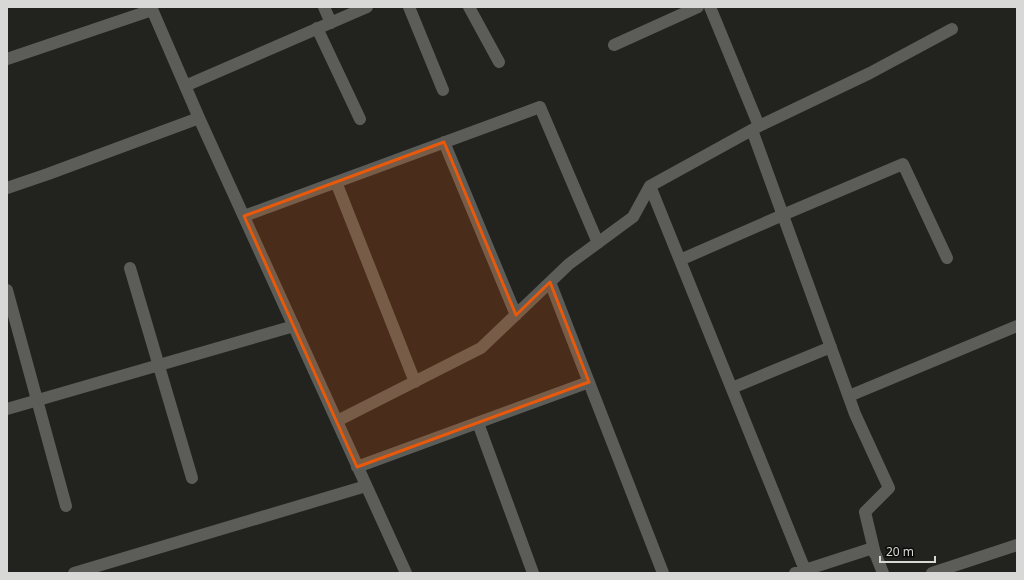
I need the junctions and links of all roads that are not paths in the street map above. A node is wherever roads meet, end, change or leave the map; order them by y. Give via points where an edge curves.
1 (324, 7) edge
2 (366, 7) edge
3 (409, 7) edge
4 (469, 7) edge
5 (698, 7) edge
6 (710, 7) edge
7 (151, 8) edge
8 (331, 23) junction
9 (317, 28) junction
10 (952, 29) dead end
11 (614, 45) dead end
12 (7, 59) edge
13 (499, 62) dead end
14 (185, 86) junction
15 (443, 90) dead end
16 (199, 118) junction
17 (360, 119) dead end
18 (755, 128) junction
19 (444, 142) junction
20 (336, 182) junction
21 (650, 186) junction
22 (7, 188) edge
23 (783, 215) junction
24 (244, 216) junction
25 (598, 243) junction
26 (947, 258) dead end
27 (680, 260) junction
28 (130, 268) dead end
29 (550, 282) junction
30 (7, 290) edge
31 (516, 315) junction
32 (294, 326) junction
33 (1017, 326) edge
34 (830, 347) junction
35 (159, 365) junction
36 (415, 382) junction
37 (589, 382) junction
38 (732, 388) junction
39 (848, 396) junction
40 (37, 401) junction
41 (7, 409) edge
42 (337, 421) junction
43 (478, 423) junction
44 (357, 467) junction
45 (192, 478) dead end
46 (366, 486) junction
47 (66, 506) dead end
48 (1017, 545) edge
49 (875, 554) junction
50 (800, 572) edge
51 (74, 573) edge
52 (406, 573) edge
53 (533, 573) edge
54 (663, 573) edge
55 (883, 573) edge
56 (932, 573) edge

1 - 8 street
2 - 8 street
3 - 15 street
4 - 13 street
5 - 11 street
6 - 18 street
7 - 12 street
7 - 14 street
8 - 9 street
9 - 14 street
9 - 17 street
10 - 18 street via 870,73
14 - 16 street
16 - 22 street
16 - 24 street
18 - 21 street
18 - 23 street
19 - 20 street
19 - 25 street via 540,107
19 - 31 street
20 - 24 street
20 - 36 street
21 - 25 street via 633,217
21 - 27 street
23 - 26 street via 903,164
23 - 27 street
23 - 34 street
24 - 32 street
25 - 29 street
27 - 38 street
28 - 35 street
29 - 31 street
29 - 37 street
30 - 40 street
31 - 36 street via 481,348
32 - 35 street
32 - 42 street
33 - 39 street
34 - 38 street
34 - 39 street
35 - 40 street
35 - 45 street
36 - 42 street
37 - 43 street
37 - 54 street
38 - 50 street
39 - 49 street via 889,488 865,512
40 - 41 street
40 - 47 street
42 - 44 street
43 - 44 street
43 - 53 street
44 - 46 street
46 - 51 street
46 - 52 street
48 - 56 street
49 - 50 street via 873,548
49 - 55 street

